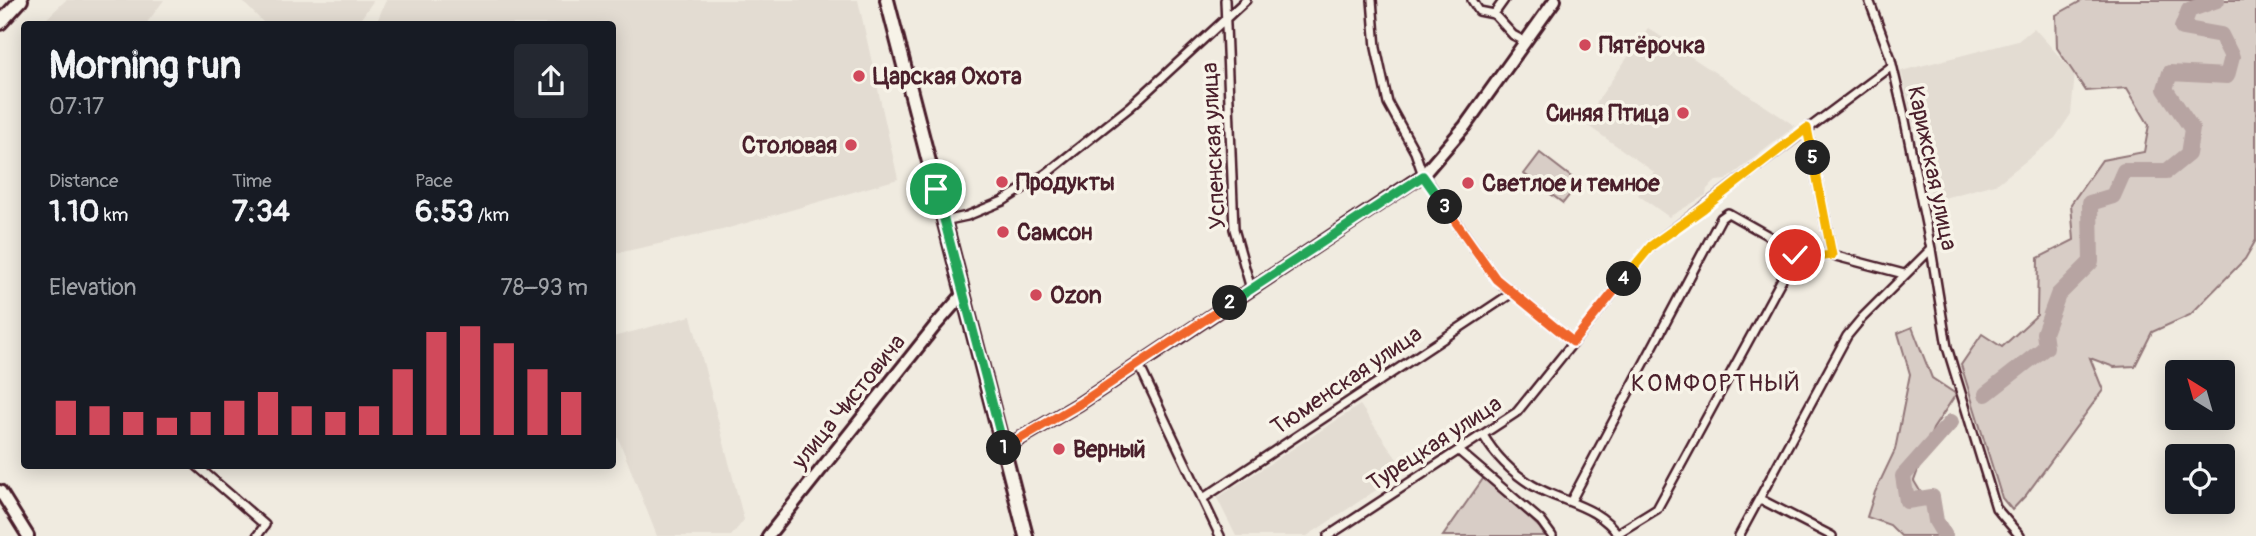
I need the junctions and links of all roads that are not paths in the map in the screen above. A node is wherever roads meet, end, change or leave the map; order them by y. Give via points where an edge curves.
1 (21, 0) edge
2 (887, 0) edge
3 (1225, 0) edge
4 (1246, 0) edge
5 (1372, 0) edge
6 (1472, 0) edge
7 (1504, 0) edge
8 (1555, 0) edge
9 (1869, 0) edge
10 (1494, 14) junction
11 (1226, 18) junction
12 (0, 23) edge
13 (1526, 42) junction
14 (1892, 65) junction
15 (1807, 128) junction
16 (1423, 176) junction
17 (944, 221) junction
18 (1931, 248) junction
19 (1795, 255) junction
20 (1832, 255) junction
21 (1904, 274) junction
22 (1251, 289) junction
23 (1512, 293) junction
24 (963, 294) junction
25 (1573, 342) junction
26 (1139, 365) junction
27 (1483, 435) junction
28 (1004, 448) junction
29 (1459, 451) junction
30 (200, 469) edge
31 (0, 491) edge
32 (1202, 499) junction
33 (1760, 499) junction
34 (1571, 501) junction
35 (1619, 535) edge
36 (28, 536) edge
37 (257, 536) edge
38 (768, 536) edge
39 (1026, 536) edge
40 (1220, 536) edge
41 (1328, 536) edge
42 (1552, 536) edge
43 (1739, 536) edge
44 (1832, 536) edge
45 (2020, 536) edge

1 - 12 main road
2 - 17 main road
3 - 11 street, Успенская улица
4 - 11 street
5 - 16 street via 1388,103
6 - 10 street via 1479,11
7 - 10 street
8 - 13 main road
9 - 14 street, Карижская улица
10 - 13 street
11 - 17 street via 1130,107 1047,173 1003,201
11 - 22 street, Успенская улица via 1234,229
13 - 16 main road
14 - 15 street, Турецкая улица
14 - 18 street, Карижская улица
15 - 20 street
15 - 25 street, Турецкая улица via 1651,246
16 - 22 main road
16 - 23 street via 1496,279
17 - 24 main road
18 - 21 street
18 - 45 street, Карижская улица via 1947,347 1996,508
19 - 20 street
19 - 34 street via 1728,213 1721,218
19 - 35 street via 1657,509
20 - 21 street
21 - 33 street via 1847,337
22 - 26 main road
23 - 25 street
23 - 32 street, Тюменская улица
24 - 28 main road
24 - 38 main road, улица Чистовича
25 - 27 street, Турецкая улица via 1517,412
26 - 28 main road
26 - 32 street
27 - 29 street, Турецкая улица
27 - 34 street via 1490,448 1532,485
28 - 39 main road
29 - 41 street, Турецкая улица
29 - 42 street via 1541,521
30 - 37 street via 265,525
31 - 36 main road
32 - 40 street
33 - 43 street
33 - 44 street
34 - 35 street via 1607,520

